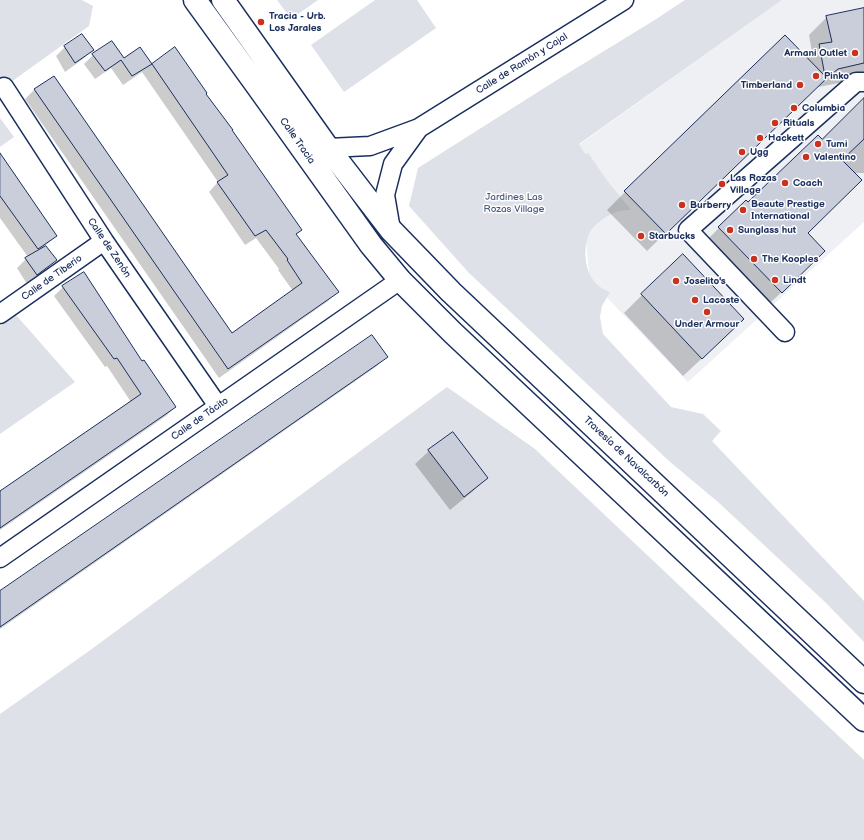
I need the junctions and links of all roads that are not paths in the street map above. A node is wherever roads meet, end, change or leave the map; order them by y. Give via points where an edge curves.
1 (195, 0) edge
2 (223, 0) edge
3 (624, 0) edge
4 (864, 82) edge
5 (4, 87) dead end
6 (419, 128) junction
7 (328, 148) junction
8 (391, 230) junction
9 (104, 241) junction
10 (400, 280) junction
11 (0, 314) edge
12 (785, 332) dead end
13 (218, 406) junction
14 (0, 558) edge
15 (864, 682) edge
16 (864, 720) edge

1 - 10 street, Calle Tracia via 370,245
2 - 7 street
3 - 6 street, Calle de Ramón y Cajal
4 - 12 street via 856,82 688,230
5 - 9 street, Calle de Zenón
6 - 7 street, Calle de Ramón y Cajal via 370,146
6 - 8 street, Calle de Ramón y Cajal via 393,164 385,195
7 - 8 street
8 - 15 street, Travesía de Navalcarbón via 451,292
9 - 11 street, Calle de Tiberio
9 - 13 street, Calle de Zenón
10 - 13 street, Calle de Tácito
10 - 16 street
13 - 14 street, Calle de Tácito

